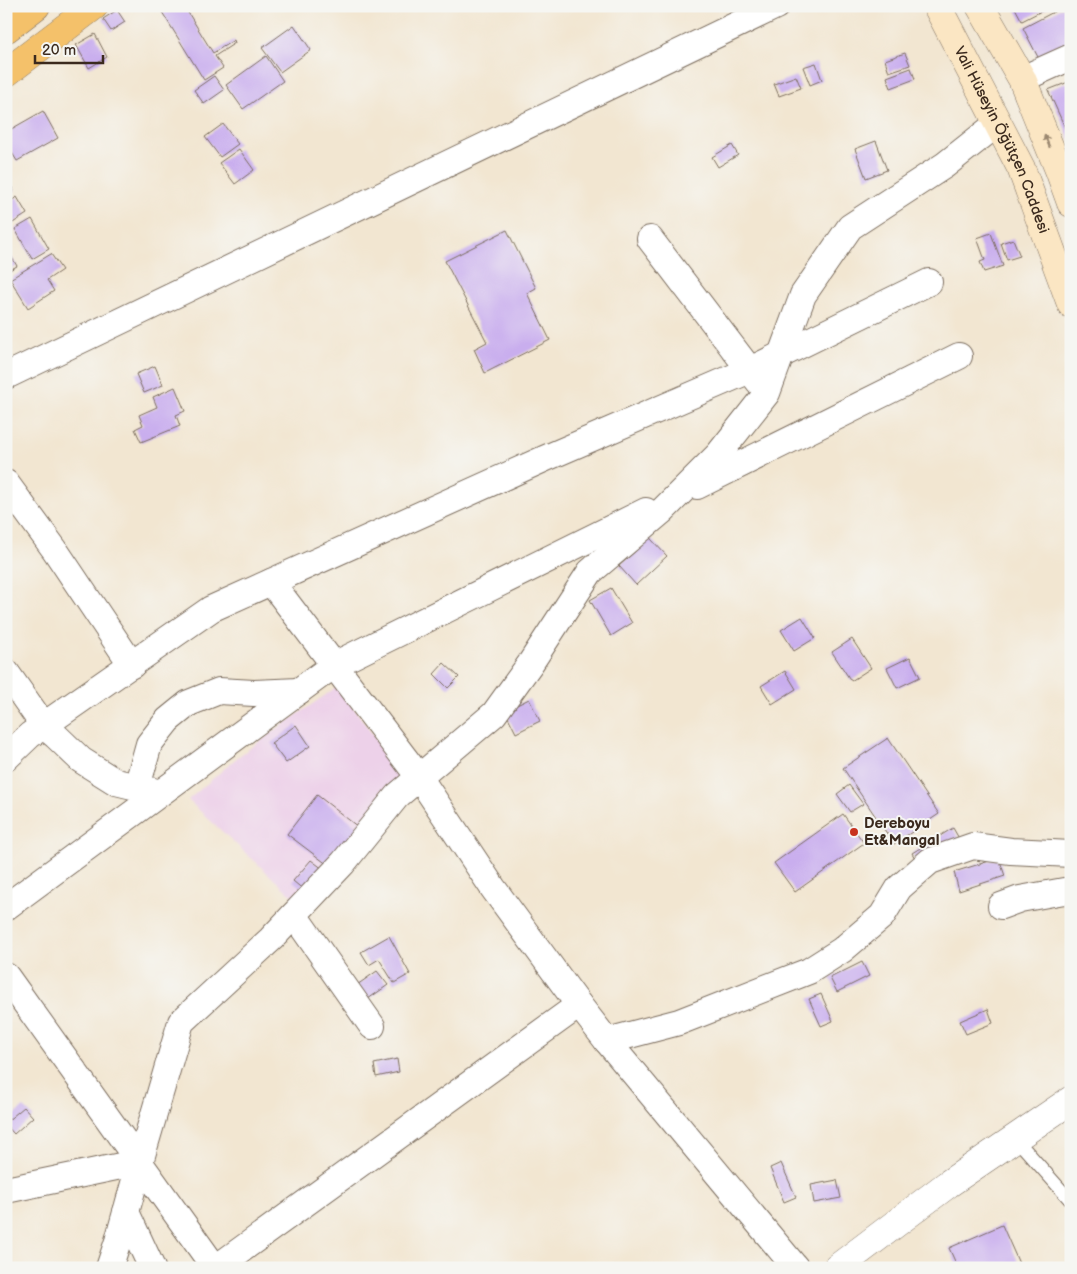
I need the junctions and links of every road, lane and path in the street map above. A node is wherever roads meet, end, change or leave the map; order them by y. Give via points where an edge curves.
1 (36, 6) edge
2 (94, 6) edge
3 (776, 6) edge
4 (937, 6) edge
5 (980, 6) edge
6 (6, 29) edge
7 (1071, 57) edge
8 (6, 73) edge
9 (1022, 79) junction
10 (998, 123) junction
11 (1071, 203) edge
12 (650, 239) dead end
13 (929, 282) dead end
14 (1071, 304) edge
15 (781, 354) junction
16 (959, 356) dead end
17 (750, 370) junction
18 (6, 376) edge
19 (767, 393) junction
20 (6, 483) edge
21 (677, 496) junction
22 (271, 582) junction
23 (132, 665) junction
24 (334, 665) junction
25 (6, 672) edge
26 (299, 691) junction
27 (44, 726) junction
28 (6, 758) edge
29 (419, 777) junction
30 (149, 790) junction
31 (1071, 854) edge
32 (1071, 892) edge
33 (1001, 906) dead end
34 (6, 907) edge
35 (294, 915) junction
36 (6, 976) edge
37 (578, 1005) junction
38 (372, 1026) dead end
39 (607, 1041) junction
40 (1071, 1100) edge
41 (1015, 1138) junction
42 (140, 1162) junction
43 (6, 1190) edge
44 (1071, 1201) edge
45 (126, 1212) junction
46 (109, 1268) edge
47 (152, 1268) edge
48 (216, 1268) edge
49 (796, 1268) edge
50 (837, 1268) edge

1 - 6 main road
2 - 8 main road
3 - 18 street
4 - 10 main road, Vali Hüseyin Öğütçen Caddesi
5 - 9 main road
7 - 9 street
11 -> 9 main road
10 - 14 main road, Vali Hüseyin Öğütçen Caddesi via 1021,168
10 - 15 street via 850,227 803,295
12 - 17 street
13 - 15 street
15 - 17 street
15 - 19 street
16 - 21 street
17 - 19 street
17 - 22 street
19 - 21 street via 718,455
20 - 23 street
21 - 24 street
21 - 29 street via 590,572 494,714
22 - 23 street via 211,609
22 - 24 street
23 - 27 street
24 - 26 street
24 - 29 street
25 - 27 street
26 - 30 street
26 - 30 street via 219,691 189,703 168,720 149,744
27 - 28 street
27 - 30 street via 81,760 116,782
29 - 35 street via 397,796 343,863
29 - 37 street via 493,888
30 - 34 street
31 - 39 street via 973,846 930,860 899,888 882,916 842,950 808,971 679,1022
32 - 33 street via 1020,899
35 - 38 street
35 - 42 street via 272,940 181,1022
36 - 42 street
37 - 39 street
37 - 48 street
39 - 49 street
40 - 41 street
41 - 44 lane
41 - 50 street
42 - 43 street
42 - 45 street
42 - 48 street
45 - 46 street
45 - 47 street

